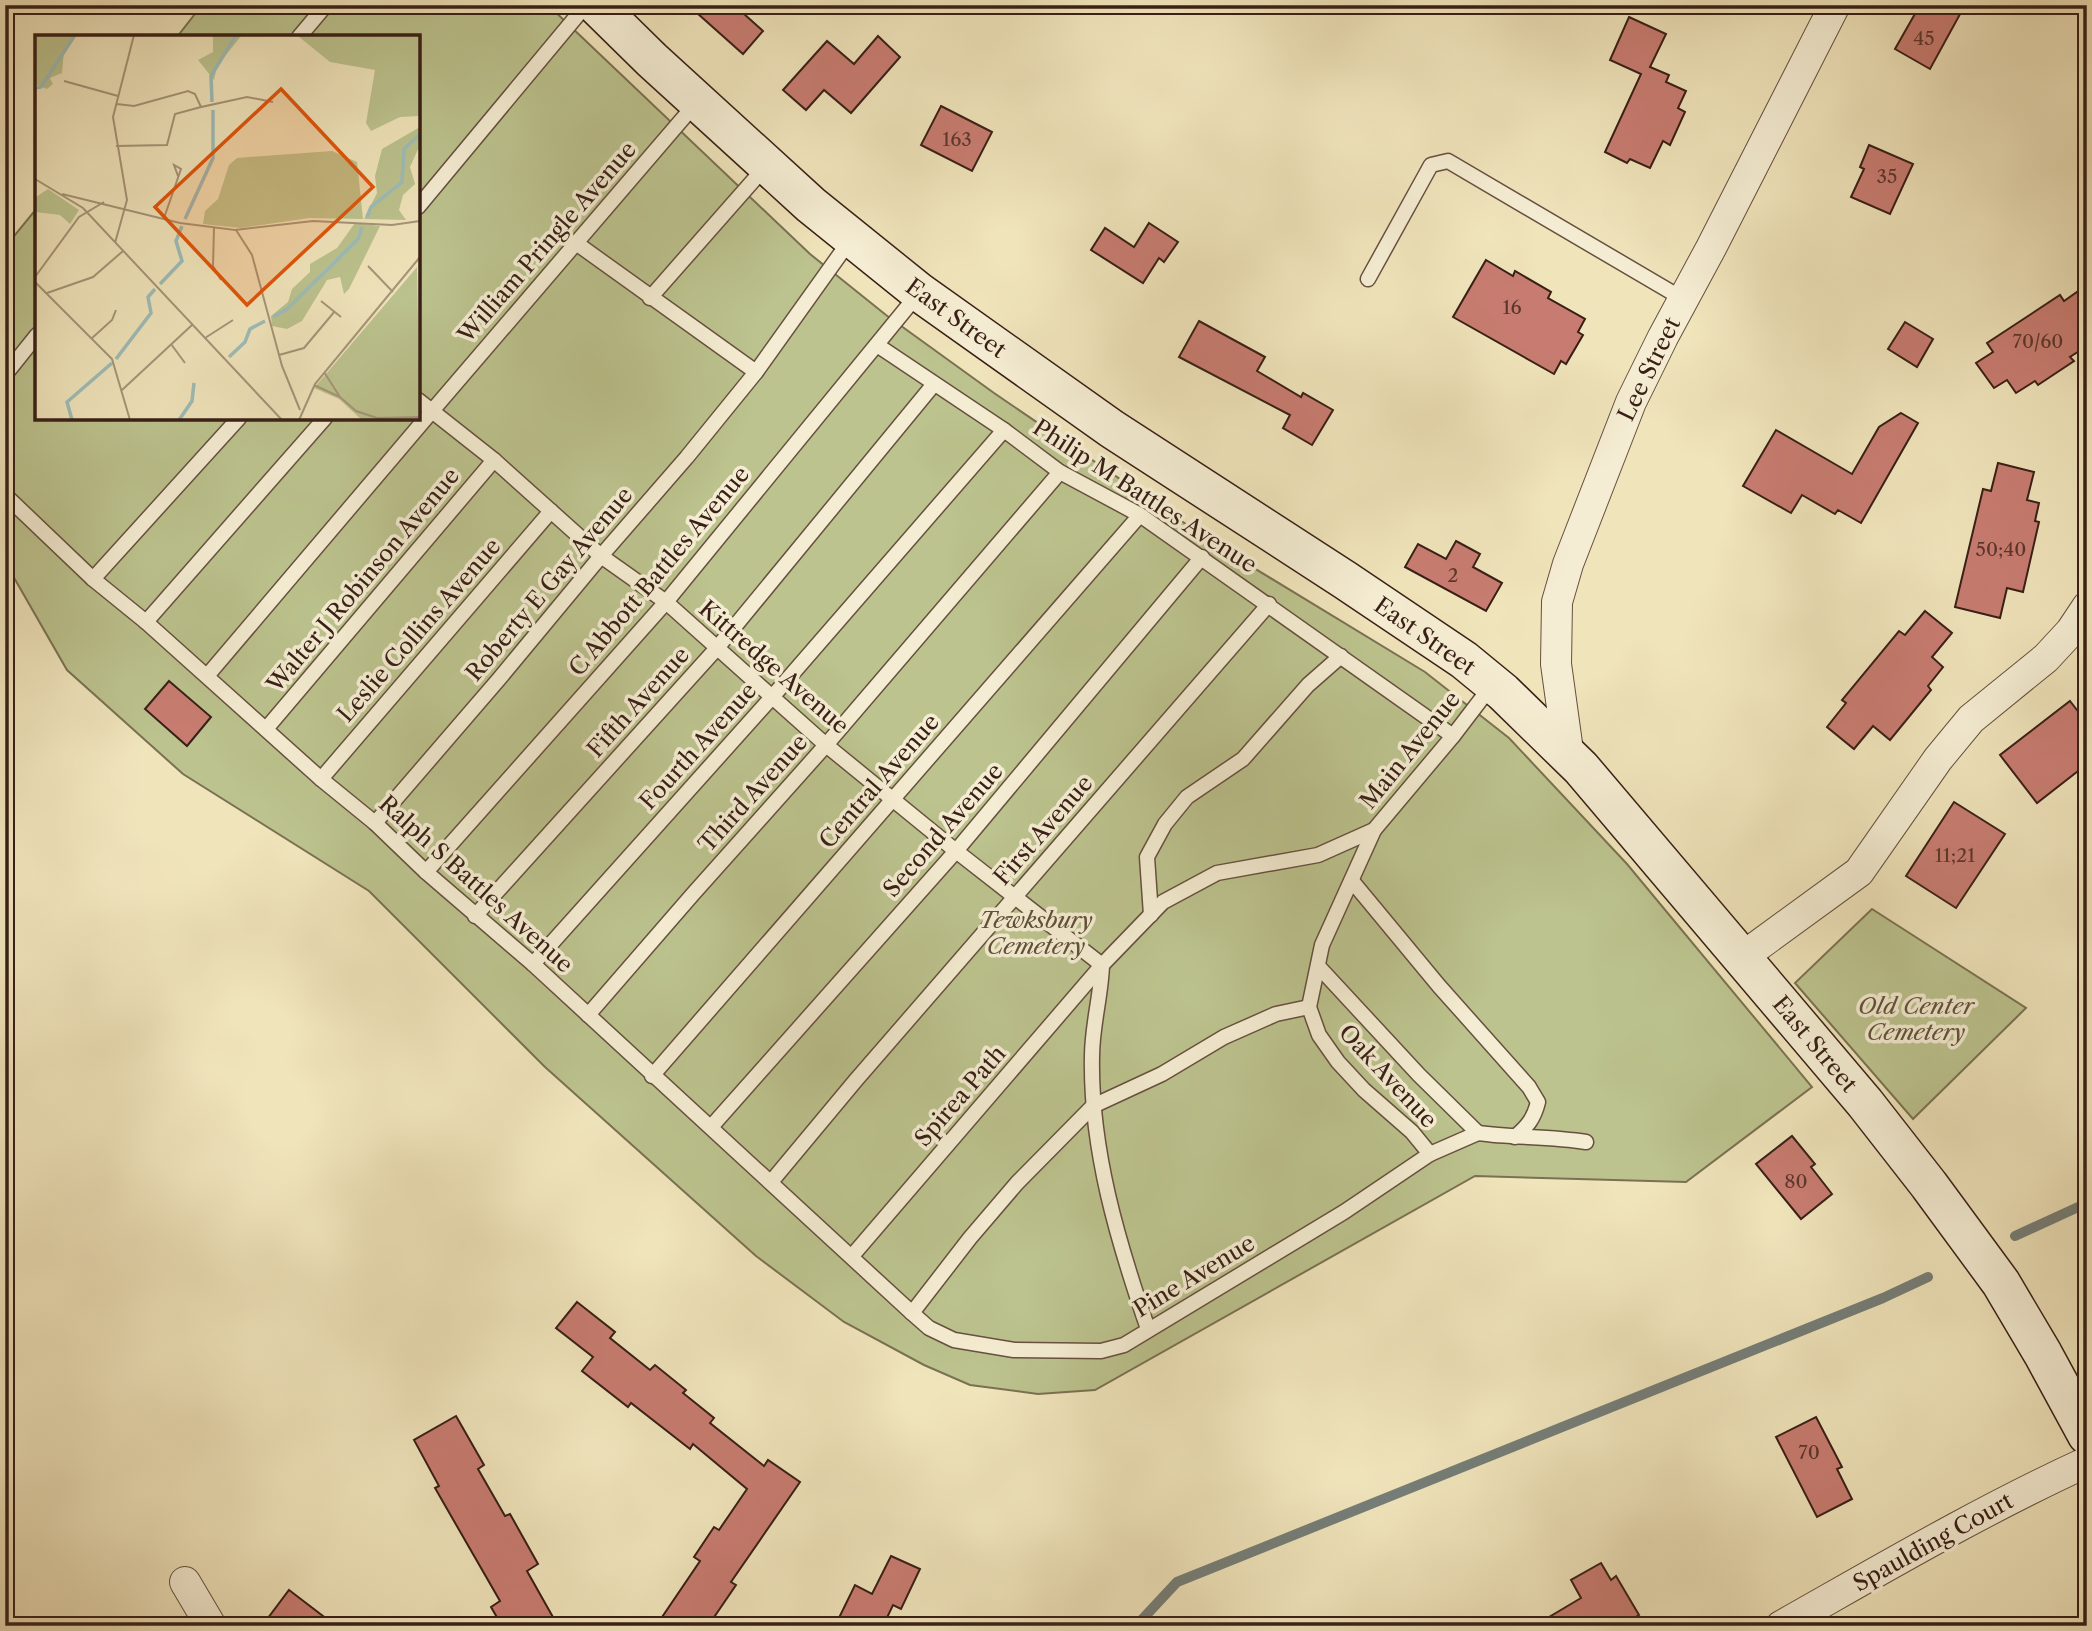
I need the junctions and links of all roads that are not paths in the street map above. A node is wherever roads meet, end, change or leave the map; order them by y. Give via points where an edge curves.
1 (326, 5) edge
2 (586, 5) edge
3 (596, 5) edge
4 (1835, 5) edge
5 (301, 35) edge
6 (698, 102) junction
7 (766, 165) junction
8 (420, 205) edge
9 (851, 238) junction
10 (576, 243) junction
11 (1368, 279) dead end
12 (919, 292) junction
13 (650, 298) junction
14 (1683, 299) junction
15 (35, 338) edge
16 (877, 345) junction
17 (756, 372) junction
18 (5, 375) edge
19 (934, 384) junction
20 (420, 402) edge
21 (432, 411) junction
22 (237, 420) edge
23 (323, 420) edge
24 (1004, 430) junction
25 (494, 460) junction
26 (1060, 472) junction
27 (5, 495) edge
28 (551, 511) junction
29 (1140, 515) junction
30 (601, 556) junction
31 (1202, 557) junction
32 (93, 579) junction
33 (666, 602) junction
34 (1269, 604) junction
35 (2087, 607) edge
36 (146, 622) junction
37 (717, 648) junction
38 (1341, 656) junction
39 (207, 676) junction
40 (1493, 684) junction
41 (773, 696) junction
42 (267, 729) junction
43 (1453, 736) junction
44 (827, 745) junction
45 (1569, 758) junction
46 (321, 779) junction
47 (894, 799) junction
48 (375, 823) junction
49 (1374, 830) junction
50 (956, 851) junction
51 (426, 872) junction
52 (1352, 881) junction
53 (1015, 897) junction
54 (1151, 915) junction
55 (475, 916) junction
56 (1741, 958) junction
57 (533, 964) junction
58 (1102, 965) junction
59 (1318, 966) junction
60 (1309, 1007) junction
61 (588, 1016) junction
62 (652, 1076) junction
63 (1093, 1106) junction
64 (711, 1128) junction
65 (1478, 1133) junction
66 (1515, 1137) junction
67 (1586, 1142) dead end
68 (1430, 1154) junction
69 (771, 1182) junction
70 (852, 1256) junction
71 (912, 1313) junction
72 (1148, 1329) junction
73 (2087, 1435) edge
74 (2087, 1462) edge
75 (185, 1583) dead end
76 (211, 1626) edge
77 (1781, 1626) edge

1 - 5 lane
2 - 8 lane
3 - 6 main road, East Street
4 - 14 street, Lee Street
6 - 7 main road, East Street
6 - 10 lane, William Pringle Avenue
7 - 9 main road, East Street
7 - 13 lane
9 - 12 main road, East Street
9 - 17 lane, Roberty E Gay Avenue
10 - 13 lane
10 - 21 lane, William Pringle Avenue
11 - 14 lane via 1431,165 1448,161
12 - 16 lane, C Abbott Battles Avenue
12 - 40 main road, East Street via 1112,429 1345,580
13 - 17 lane
14 - 45 street, Lee Street via 1631,402 1557,602 1556,664
15 - 18 lane
16 - 19 lane, Philip M Battles Avenue
16 - 33 lane, C Abbott Battles Avenue
17 - 30 lane, Roberty E Gay Avenue
19 - 24 lane, Philip M Battles Avenue
19 - 37 lane, Fifth Avenue
20 - 21 lane, Kittredge Avenue
21 - 25 lane, Kittredge Avenue
21 - 39 lane, William Pringle Avenue
22 - 32 lane
23 - 36 lane
24 - 26 lane, Philip M Battles Avenue
24 - 41 lane, Fourth Avenue
25 - 28 lane, Kittredge Avenue
25 - 42 lane, Walter J Robinson Avenue
26 - 29 lane, Philip M Battles Avenue
26 - 44 lane, Third Avenue
27 - 32 lane, Ralph S Battles Avenue
28 - 30 lane, Kittredge Avenue
28 - 46 lane, Leslie Collins Avenue
29 - 31 lane, Philip M Battles Avenue
29 - 47 lane, Central Avenue
30 - 33 lane, Kittredge Avenue
30 - 48 lane, Roberty E Gay Avenue
31 - 34 lane, Philip M Battles Avenue
31 - 50 lane, Second Avenue
32 - 36 lane, Ralph S Battles Avenue
33 - 37 lane, Kittredge Avenue
33 - 51 lane, C Abbott Battles Avenue
34 - 38 lane, Philip M Battles Avenue
34 - 53 lane, First Avenue
35 - 56 street via 2046,658 1971,719 1859,872
36 - 39 lane, Ralph S Battles Avenue
37 - 41 lane, Kittredge Avenue
37 - 55 lane, Fifth Avenue
38 - 43 lane, Philip M Battles Avenue
38 - 54 lane via 1308,685 1242,759 1187,797 1165,824 1147,857
39 - 42 lane, Ralph S Battles Avenue
40 - 43 lane, Main Avenue
40 - 45 main road, East Street
41 - 44 lane, Kittredge Avenue
41 - 57 lane, Fourth Avenue
42 - 46 lane, Ralph S Battles Avenue
43 - 49 lane, Main Avenue
44 - 47 lane, Kittredge Avenue
44 - 61 lane, Third Avenue
45 - 56 main road, East Street
46 - 48 lane, Ralph S Battles Avenue
47 - 50 lane, Kittredge Avenue
47 - 62 lane, Central Avenue
48 - 51 lane, Ralph S Battles Avenue
49 - 52 lane
49 - 54 lane, Main Avenue via 1318,855 1217,873 1163,902
50 - 53 lane, Kittredge Avenue
50 - 64 lane, Second Avenue
51 - 55 lane, Ralph S Battles Avenue
52 - 59 lane via 1322,945
52 - 66 lane via 1529,1087 1538,1102 1534,1118
53 - 58 lane, Kittredge Avenue
53 - 69 lane, First Avenue
54 - 58 lane, Main Avenue
55 - 57 lane, Ralph S Battles Avenue
56 - 73 main road, East Street via 1865,1103 1967,1235 2001,1283
57 - 61 lane, Ralph S Battles Avenue
58 - 63 lane via 1092,1054
58 - 70 lane, Spirea Path
59 - 60 lane
59 - 65 lane
60 - 63 lane via 1276,1014 1224,1037
60 - 68 lane, Oak Avenue via 1319,1035 1338,1062
61 - 62 lane, Ralph S Battles Avenue
62 - 64 lane, Ralph S Battles Avenue
63 - 71 lane via 1017,1183
63 - 72 lane via 1101,1166
64 - 69 lane, Ralph S Battles Avenue
65 - 66 lane
65 - 68 lane, Pine Avenue
66 - 67 lane
68 - 72 lane, Pine Avenue via 1302,1238
69 - 70 lane, Ralph S Battles Avenue
70 - 71 lane, Ralph S Battles Avenue
71 - 72 lane, Pine Avenue via 954,1340 1014,1350 1101,1351 1124,1345
74 - 77 street, Spaulding Court via 1934,1540
75 - 76 street

